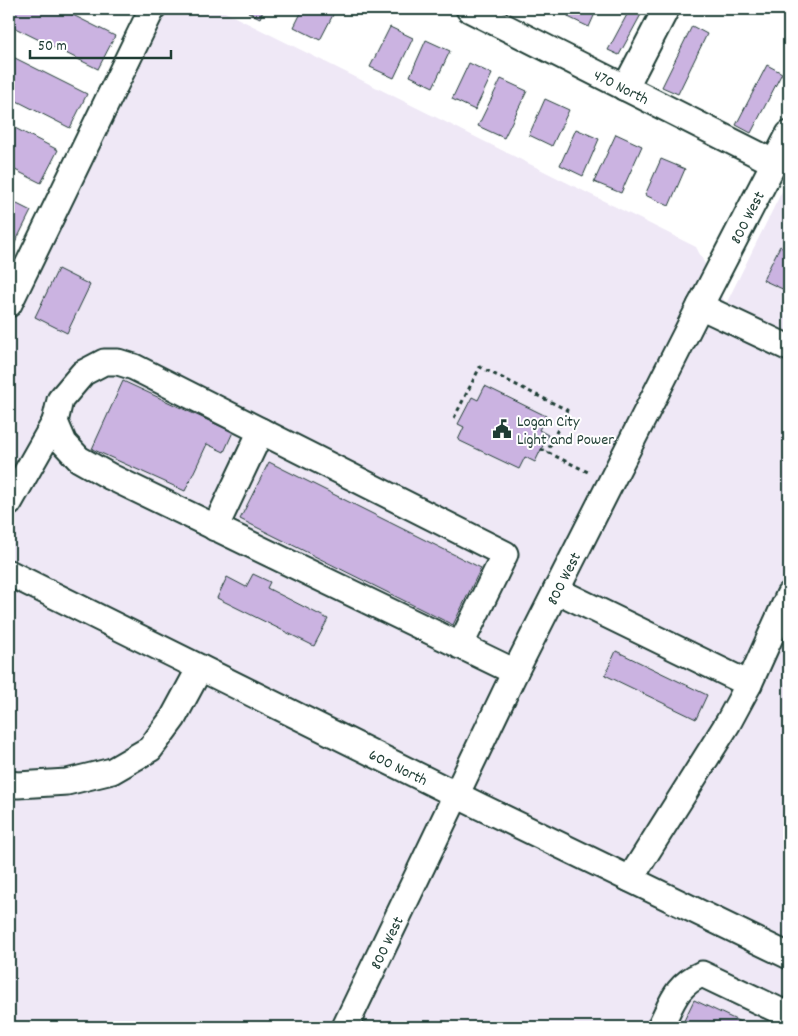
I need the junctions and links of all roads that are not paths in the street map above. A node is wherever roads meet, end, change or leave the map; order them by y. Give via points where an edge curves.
1 (152, 9) edge
2 (469, 9) edge
3 (666, 9) edge
4 (625, 88) junction
5 (789, 134) edge
6 (775, 163) junction
7 (9, 304) edge
8 (700, 306) junction
9 (789, 348) edge
10 (55, 422) junction
11 (261, 432) junction
12 (9, 503) edge
13 (215, 528) junction
14 (9, 573) edge
15 (556, 590) junction
16 (789, 595) edge
17 (460, 646) junction
18 (200, 668) junction
19 (515, 672) junction
20 (749, 684) junction
21 (9, 784) edge
22 (456, 795) junction
23 (630, 879) junction
24 (789, 956) edge
25 (789, 1018) edge
26 (345, 1027) edge
27 (660, 1027) edge

1 - 7 street
2 - 4 street, 470 North
3 - 4 street
4 - 6 street, 470 North
5 - 6 street, 800 West
6 - 8 street, 800 West
8 - 9 street
8 - 15 street, 800 West
10 - 11 street via 60,400 83,373 104,362 118,362 134,367
10 - 12 street
10 - 13 street via 64,444 79,459 110,478
11 - 13 street
11 - 17 street via 505,554
13 - 17 street
14 - 18 street, 600 North
15 - 19 street, 800 West
15 - 20 street
16 - 20 street
17 - 19 street
18 - 21 street via 174,718 150,749 112,771 67,782
18 - 22 street, 600 North
19 - 22 street, 800 West
20 - 23 street
22 - 23 street, 600 North
22 - 26 street, 800 West
23 - 24 street, 600 North
25 - 27 street via 702,974 688,980 676,995

